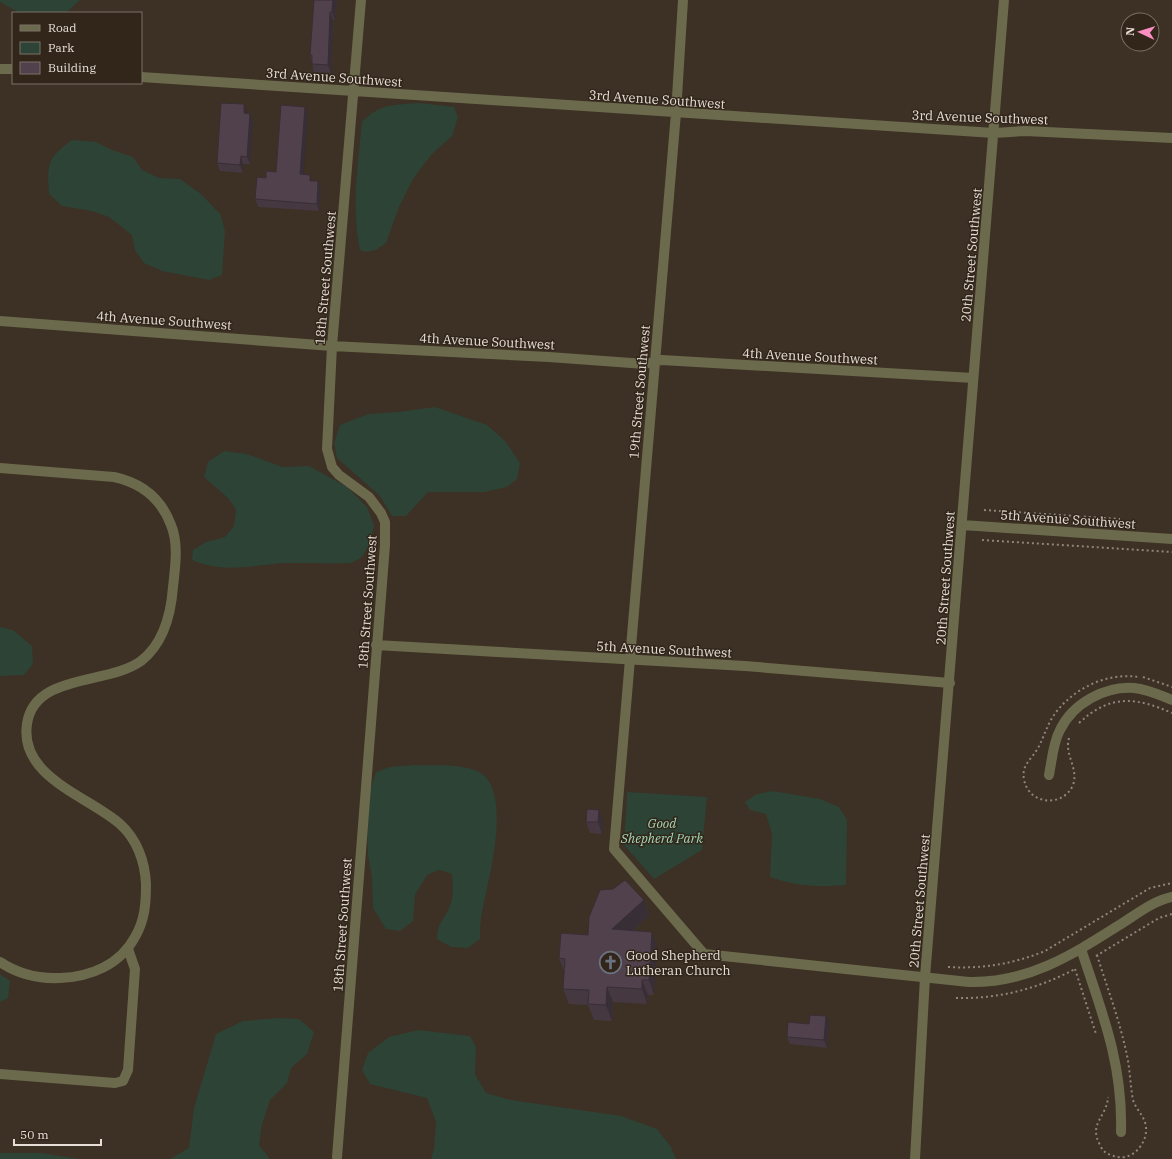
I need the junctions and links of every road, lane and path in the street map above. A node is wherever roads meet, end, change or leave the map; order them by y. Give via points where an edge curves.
1 (361, 0) edge
2 (683, 0) edge
3 (1004, 0) edge
4 (0, 69) edge
5 (12, 69) edge
6 (142, 77) edge
7 (353, 91) junction
8 (676, 113) junction
9 (994, 133) junction
10 (1172, 138) edge
11 (0, 321) edge
12 (332, 346) junction
13 (655, 362) junction
14 (973, 378) junction
15 (0, 468) edge
16 (984, 510) dead end
17 (1120, 519) dead end
18 (962, 525) junction
19 (1172, 539) edge
20 (982, 540) dead end
21 (1172, 552) edge
22 (376, 645) junction
23 (629, 660) junction
24 (950, 683) junction
25 (1172, 687) edge
26 (1172, 700) edge
27 (1172, 713) edge
28 (1075, 727) dead end
29 (1069, 738) dead end
30 (1049, 775) dead end
31 (1172, 883) edge
32 (1172, 898) edge
33 (1172, 914) edge
34 (1081, 949) junction
35 (128, 950) junction
36 (1097, 955) dead end
37 (0, 962) edge
38 (948, 967) dead end
39 (1075, 969) dead end
40 (925, 976) junction
41 (956, 998) dead end
42 (0, 1074) edge
43 (1121, 1132) dead end
44 (337, 1157) dead end
45 (914, 1159) edge

1 - 7 street, 18th Street Southwest
2 - 8 street, 19th Street Southwest
3 - 9 street, 20th Street Southwest
4 - 5 street
6 - 7 street, 3rd Avenue Southwest
7 - 8 street, 3rd Avenue Southwest
7 - 12 street, 18th Street Southwest
8 - 9 street, 3rd Avenue Southwest
8 - 13 street, 19th Street Southwest
9 - 10 street, 3rd Avenue Southwest via 1025,131
9 - 14 street, 20th Street Southwest
11 - 12 street, 4th Avenue Southwest
12 - 13 street, 4th Avenue Southwest via 645,364
12 - 22 street, 18th Street Southwest via 326,435 330,461 339,475 376,505 384,522 385,545
13 - 14 street, 4th Avenue Southwest
13 - 23 street, 19th Street Southwest
14 - 18 street, 20th Street Southwest
15 - 35 street via 107,476 128,480 151,493 165,510 173,527 175,546 172,602 166,625 155,646 142,660 128,669 66,684 43,696 32,708 26,728 29,748 41,769 120,824 140,852 145,874 145,909 137,935
16 - 17 path
18 - 19 street, 5th Avenue Southwest
18 - 24 street, 20th Street Southwest
20 - 21 path
22 - 23 street, 5th Avenue Southwest
22 - 44 street, 18th Street Southwest
23 - 24 street, 5th Avenue Southwest via 745,666
23 - 40 street, 19th Street Southwest via 614,848 704,954
24 - 40 street, 20th Street Southwest
25 - 29 path via 1151,679 1126,676 1099,681 1078,692 1054,715 1038,748 1025,765 1024,780 1027,790 1032,795 1040,799 1056,800 1068,792 1075,779 1068,751
26 - 30 street via 1148,691 1127,688 1103,692 1085,702 1060,728
27 - 28 path via 1148,703 1121,701 1092,712
31 - 38 path via 1150,888 1034,956 1004,964
32 - 34 street, 19th Street Southwest via 1154,904
33 - 36 path via 1159,918
34 - 40 street, 19th Street Southwest via 1048,967 1022,976 969,982
34 - 43 street via 1115,1053 1122,1105
35 - 37 street via 104,968 66,978 24,974
35 - 42 street via 135,969 128,1070 123,1081 115,1083
39 - 41 path via 1025,990 993,997
40 - 45 street, 20th Street Southwest

